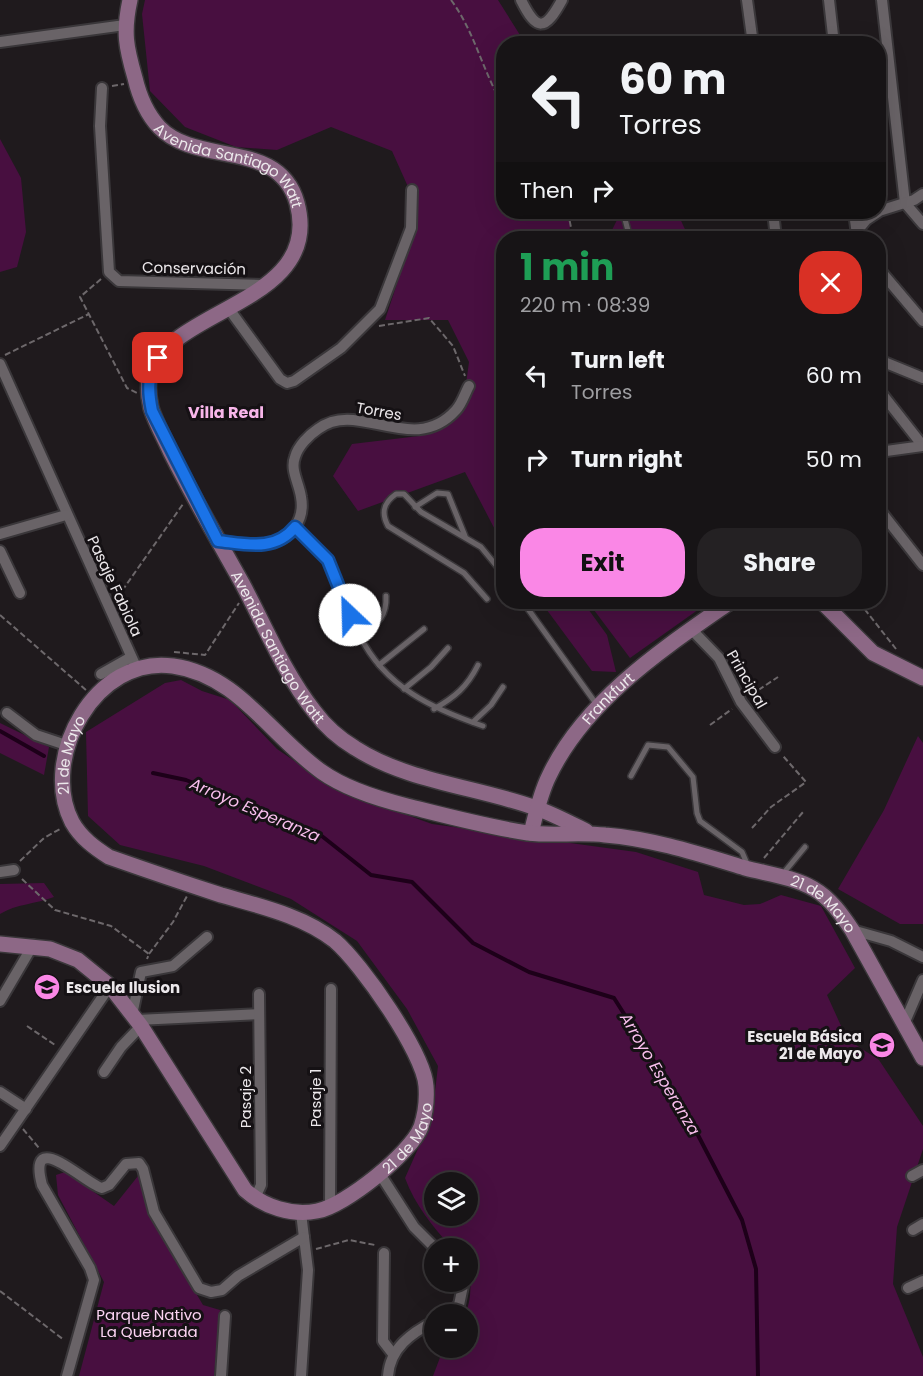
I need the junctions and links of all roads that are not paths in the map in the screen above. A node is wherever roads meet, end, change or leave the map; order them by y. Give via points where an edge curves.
1 (130, 0) edge
2 (521, 0) edge
3 (562, 0) edge
4 (747, 0) edge
5 (829, 0) edge
6 (882, 0) edge
7 (125, 25) junction
8 (752, 36) edge
9 (833, 36) edge
10 (0, 42) edge
11 (102, 88) road end
12 (412, 190) dead end
13 (923, 194) edge
14 (905, 203) junction
15 (886, 207) edge
16 (923, 224) edge
17 (886, 277) edge
18 (267, 285) junction
19 (229, 309) junction
20 (923, 321) edge
21 (886, 363) edge
22 (0, 364) edge
23 (923, 378) edge
24 (469, 386) road end
25 (886, 399) edge
26 (923, 446) edge
27 (886, 451) edge
28 (415, 507) junction
29 (66, 515) junction
30 (886, 517) edge
31 (295, 527) junction
32 (0, 534) edge
33 (465, 536) junction
34 (218, 541) junction
35 (250, 546) junction
36 (0, 551) edge
37 (918, 552) edge
38 (228, 558) junction
39 (496, 564) edge
40 (923, 565) edge
41 (20, 593) dead end
42 (386, 596) dead end
43 (487, 599) dead end
44 (528, 609) edge
45 (720, 609) edge
46 (829, 609) edge
47 (424, 629) dead end
48 (691, 629) junction
49 (360, 636) junction
50 (448, 648) dead end
51 (134, 663) junction
52 (379, 664) junction
53 (478, 666) dead end
54 (101, 674) dead end
55 (917, 675) edge
56 (503, 687) dead end
57 (404, 689) junction
58 (599, 708) junction
59 (434, 709) junction
60 (7, 713) dead end
61 (473, 722) junction
62 (483, 726) dead end
63 (69, 746) junction
64 (775, 747) road end
65 (631, 776) dead end
66 (537, 808) junction
67 (531, 833) junction
68 (592, 834) junction
69 (805, 847) dead end
70 (791, 864) junction
71 (751, 869) junction
72 (14, 870) road end
73 (786, 870) dead end
74 (0, 872) edge
75 (803, 884) junction
76 (852, 930) junction
77 (207, 937) dead end
78 (0, 944) edge
79 (33, 945) junction
80 (923, 957) edge
81 (923, 980) edge
82 (110, 986) junction
83 (331, 989) dead end
84 (259, 994) dead end
85 (0, 1001) edge
86 (260, 1014) junction
87 (137, 1020) junction
88 (904, 1024) junction
89 (923, 1058) edge
90 (104, 1072) dead end
91 (0, 1092) edge
92 (26, 1109) junction
93 (0, 1146) edge
94 (923, 1170) edge
95 (380, 1174) junction
96 (912, 1176) dead end
97 (255, 1198) junction
98 (330, 1208) junction
99 (301, 1213) junction
100 (923, 1224) edge
101 (913, 1230) dead end
102 (304, 1237) junction
103 (425, 1238) edge
104 (384, 1253) road end
105 (923, 1281) edge
106 (908, 1288) dead end
107 (225, 1316) dead end
108 (424, 1327) edge
109 (393, 1354) junction
110 (67, 1376) edge
111 (221, 1376) edge
112 (302, 1376) edge
113 (388, 1376) edge

1 - 7 street, Avenida Santiago Watt
2 - 3 street via 537,25 553,17
4 - 8 street
5 - 9 street
6 - 14 street
7 - 10 street
7 - 18 street, Avenida Santiago Watt via 126,47 136,82 149,114 170,136 191,146 257,160 278,171 289,184 297,203 299,226 295,248
11 - 18 street, Conservación via 100,126 109,272 119,281
12 - 19 street via 411,228 380,309 341,348 287,383 280,379
13 - 14 street
14 - 15 street
14 - 16 street
17 - 20 street
18 - 19 street, Avenida Santiago Watt
19 - 34 street, Avenida Santiago Watt via 170,345 158,358 152,368 150,400
21 - 23 street
22 - 29 street, Pasaje Fabiola
24 - 31 street, Torres via 457,410 439,423 416,431 340,419 319,428 294,457 303,509
25 - 26 street
26 - 27 street
28 - 33 lane
28 - 33 lane via 436,493 448,494
28 - 43 lane via 404,494 396,494 385,503 384,519 394,530 464,573
29 - 32 street
29 - 51 street, Pasaje Fabiola
30 - 37 street
31 - 35 street via 278,541
31 - 49 lane via 328,560
33 - 39 lane
34 - 35 street
34 - 38 street, Avenida Santiago Watt
35 - 38 street
36 - 41 street
37 - 40 street
38 - 66 street, Avenida Santiago Watt via 313,710 342,739 390,765
42 - 49 lane via 383,618
44 - 58 lane
45 - 48 street, Frankfurt
46 - 55 street via 873,653
47 - 52 lane
48 - 58 street, Frankfurt
48 - 64 street, Principal via 719,658 741,702
49 - 52 lane
50 - 57 lane
51 - 54 street, 21 de Mayo
51 - 63 street, 21 de Mayo via 92,700 82,713
51 - 67 street, 21 de Mayo via 192,669 223,683 322,772 357,790 405,806
52 - 57 lane
53 - 59 lane via 469,684 455,698
56 - 61 lane
57 - 59 lane
58 - 66 street, Frankfurt via 556,762
59 - 61 lane
60 - 63 street via 36,735
61 - 62 lane
63 - 95 street, 21 de Mayo via 63,768 63,792 73,822 88,843 109,857 278,913 335,941 385,1002 408,1040 426,1084 421,1126 414,1140
65 - 71 lane via 648,745 665,746 672,751 695,782 700,821 742,852
66 - 67 street, Frankfurt
66 - 68 street, Avenida Santiago Watt
67 - 68 street, 21 de Mayo
68 - 71 street, 21 de Mayo via 679,847
69 - 70 lane
70 - 73 lane
70 - 75 lane
71 - 75 street, 21 de Mayo
72 - 74 street
75 - 76 street, 21 de Mayo via 828,900
76 - 80 street via 878,936
76 - 88 street, 21 de Mayo
77 - 87 street via 173,966 141,972
78 - 79 street, 21 de Mayo
79 - 82 street, 21 de Mayo via 78,960
79 - 85 street
81 - 88 street
82 - 87 street, 21 de Mayo
82 - 92 street
83 - 98 street, Pasaje 1
84 - 86 street, Pasaje 2
86 - 87 street
86 - 97 street, Pasaje 2 via 261,1185
87 - 90 street
87 - 97 street, 21 de Mayo via 245,1190
88 - 89 street, 21 de Mayo
91 - 92 street
92 - 93 street
94 - 96 street
95 - 98 street, 21 de Mayo
95 - 103 street
97 - 99 street, 21 de Mayo
98 - 99 street, 21 de Mayo
99 - 102 street
100 - 101 street
102 - 110 street via 238,1276 222,1290 211,1292 200,1288 177,1254 154,1212 139,1163 126,1164 109,1185 96,1187 67,1164 48,1159 38,1172 42,1185 94,1280
102 - 112 street via 308,1270
104 - 109 street via 383,1341
105 - 106 street
107 - 111 street
108 - 109 street
109 - 113 street

